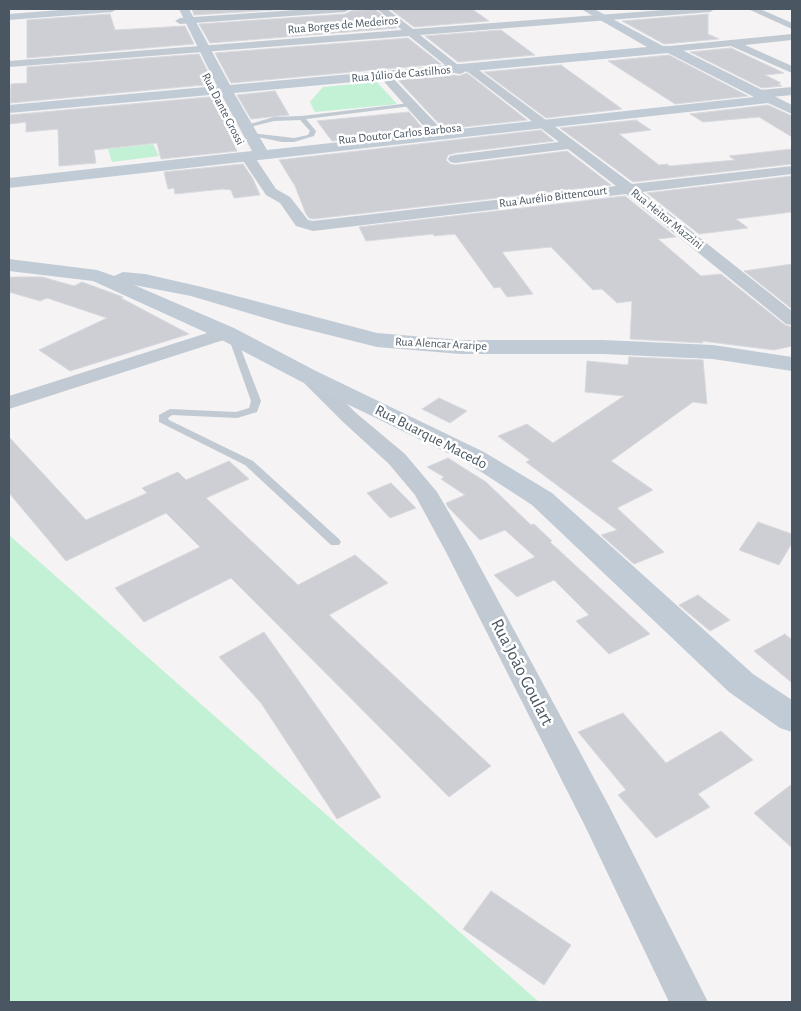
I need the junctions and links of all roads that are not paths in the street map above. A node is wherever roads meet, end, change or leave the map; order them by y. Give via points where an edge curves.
1 (112, 9) edge
2 (173, 9) edge
3 (345, 9) edge
4 (382, 9) edge
5 (667, 9) edge
6 (710, 9) edge
7 (752, 9) edge
8 (84, 10) edge
9 (651, 12) junction
10 (595, 13) edge
11 (9, 17) edge
12 (185, 17) edge
13 (792, 26) edge
14 (408, 31) junction
15 (792, 37) edge
16 (792, 41) edge
17 (736, 44) junction
18 (198, 48) junction
19 (668, 51) junction
20 (9, 62) edge
21 (463, 69) junction
22 (792, 70) edge
23 (385, 77) junction
24 (792, 91) edge
25 (220, 92) junction
26 (765, 96) junction
27 (792, 96) edge
28 (410, 105) junction
29 (792, 110) edge
30 (9, 111) edge
31 (305, 117) junction
32 (541, 121) junction
33 (248, 130) junction
34 (437, 133) junction
35 (572, 144) junction
36 (253, 153) junction
37 (455, 159) dead end
38 (120, 168) junction
39 (792, 170) edge
40 (9, 178) edge
41 (9, 183) edge
42 (628, 188) junction
43 (313, 226) joint
44 (9, 265) edge
45 (46, 269) junction
46 (9, 272) edge
47 (97, 276) junction
48 (792, 320) edge
49 (229, 334) junction
50 (792, 364) edge
51 (308, 376) junction
52 (9, 403) edge
53 (335, 542) dead end
54 (792, 718) edge
55 (689, 1002) edge

1 - 8 street
2 - 12 street, Rua Dante Grossi
3 - 12 street
4 - 14 street, Rua Heitor Mazzini
5 - 9 street, Rua Borges de Medeiros
6 - 9 street, Rua Borges de Medeiros
7 - 13 street
8 - 11 street
9 - 10 street, Rua Borges de Medeiros
10 - 14 street, Rua Borges de Medeiros
10 - 19 street
12 - 18 street, Rua Dante Grossi
14 - 18 street, Rua Borges de Medeiros
14 - 21 street, Rua Heitor Mazzini
15 - 17 street, Rua Júlio de Castilhos
16 - 17 street, Rua Júlio de Castilhos
17 - 19 street, Rua Júlio de Castilhos
17 - 22 street
18 - 20 street, Rua Borges de Medeiros
18 - 25 street, Rua Dante Grossi
19 - 21 street, Rua Júlio de Castilhos
19 - 26 street
21 - 23 street, Rua Júlio de Castilhos
21 - 32 street, Rua Heitor Mazzini
23 - 25 street, Rua Júlio de Castilhos
23 - 28 street
24 - 26 street, Rua Doutor Carlos Barbosa
25 - 30 street, Rua Júlio de Castilhos
25 - 33 street, Rua Dante Grossi
25 - 36 street, Rua Dante Grossi
26 - 27 street, Rua Doutor Carlos Barbosa
26 - 29 street
26 - 32 street, Rua Doutor Carlos Barbosa
28 - 31 lane
28 - 34 street
31 - 33 lane via 274,119
31 - 33 lane via 313,131 311,136 294,140
32 - 34 street, Rua Doutor Carlos Barbosa
32 - 35 street, Rua Heitor Mazzini
33 - 36 street, Rua Dante Grossi
34 - 36 street, Rua Doutor Carlos Barbosa
35 - 37 street
35 - 42 street, Rua Heitor Mazzini
36 - 38 street, Rua Doutor Carlos Barbosa
36 - 43 street, Rua Dante Grossi via 271,192 286,200 302,224
38 - 40 street, Rua Doutor Carlos Barbosa
38 - 41 street, Rua Doutor Carlos Barbosa
39 - 42 street, Rua Aurélio Bittencourt
42 - 43 street, Rua Aurélio Bittencourt
42 - 48 street, Rua Heitor Mazzini
44 - 45 street, Rua Buarque Macedo
45 - 46 street
45 - 47 street, Rua Buarque Macedo
47 - 49 street, Rua Buarque Macedo
47 - 50 street, Rua Alencar Araripe via 145,280 195,291 377,340 461,347 603,347 713,352
49 - 51 street, Rua Buarque Macedo
49 - 52 street
49 - 53 lane via 256,401 253,410 237,415 170,412 163,417 164,422 249,463
51 - 54 street, Rua Buarque Macedo via 475,457 542,499 741,683
51 - 55 street, Rua João Goulart via 397,459 425,492 592,807

